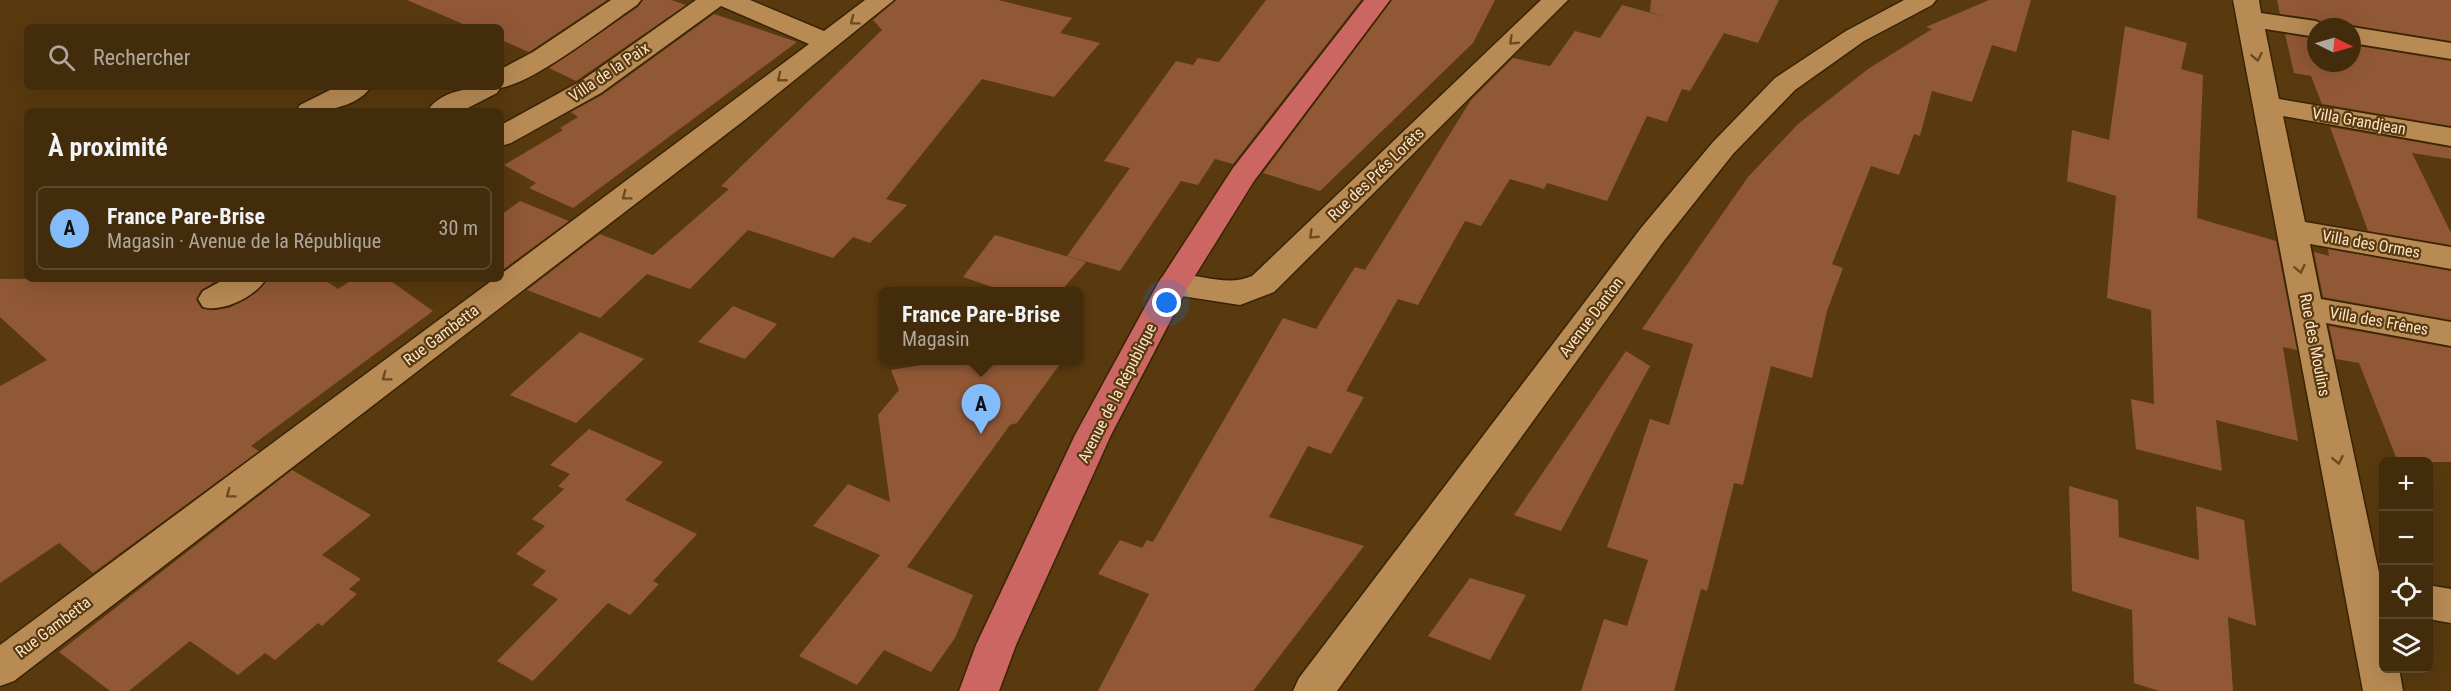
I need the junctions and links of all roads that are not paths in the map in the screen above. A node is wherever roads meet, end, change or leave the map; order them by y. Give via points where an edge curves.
1 (628, 0) edge
2 (712, 0) edge
3 (729, 0) edge
4 (881, 0) edge
5 (1377, 0) edge
6 (1555, 0) edge
7 (1923, 0) edge
8 (2248, 10) edge
9 (2307, 26) edge
10 (2361, 36) edge
11 (827, 42) junction
12 (2451, 51) edge
13 (504, 78) edge
14 (351, 90) edge
15 (481, 90) edge
16 (2267, 105) junction
17 (316, 108) edge
18 (447, 108) edge
19 (504, 135) edge
20 (2451, 137) edge
21 (2291, 230) junction
22 (2451, 258) edge
23 (245, 282) edge
24 (1173, 285) junction
25 (214, 299) dead end
26 (2307, 308) junction
27 (2451, 334) edge
28 (2374, 592) edge
29 (2433, 603) edge
30 (2451, 606) edge
31 (0, 668) edge
32 (979, 691) edge
33 (1313, 691) edge
34 (2383, 691) edge

1 - 13 street via 542,58
2 - 19 street, Villa de la Paix via 591,87
3 - 11 street
4 -> 11 street, Rue Gambetta
5 - 24 main road, Avenue de la République via 1243,175
6 -> 24 street, Rue des Prés Lorêts via 1263,284 1240,294
7 - 33 street, Avenue Danton via 1855,36 1785,84 1723,148 1652,235
8 - 9 street
8 -> 16 street, Rue des Moulins
10 - 12 street
11 -> 31 street, Rue Gambetta
14 - 17 street
15 - 18 street
16 - 20 street, Villa Grandjean
16 - 21 street, Rue des Moulins
21 - 22 street, Villa des Ormes
21 -> 26 street, Rue des Moulins
23 - 25 street
24 - 32 main road, Avenue de la République via 1093,435 996,645
26 - 27 street, Villa des Frênes
26 -> 28 street, Rue des Moulins
28 - 34 street, Rue des Moulins
29 - 30 street

